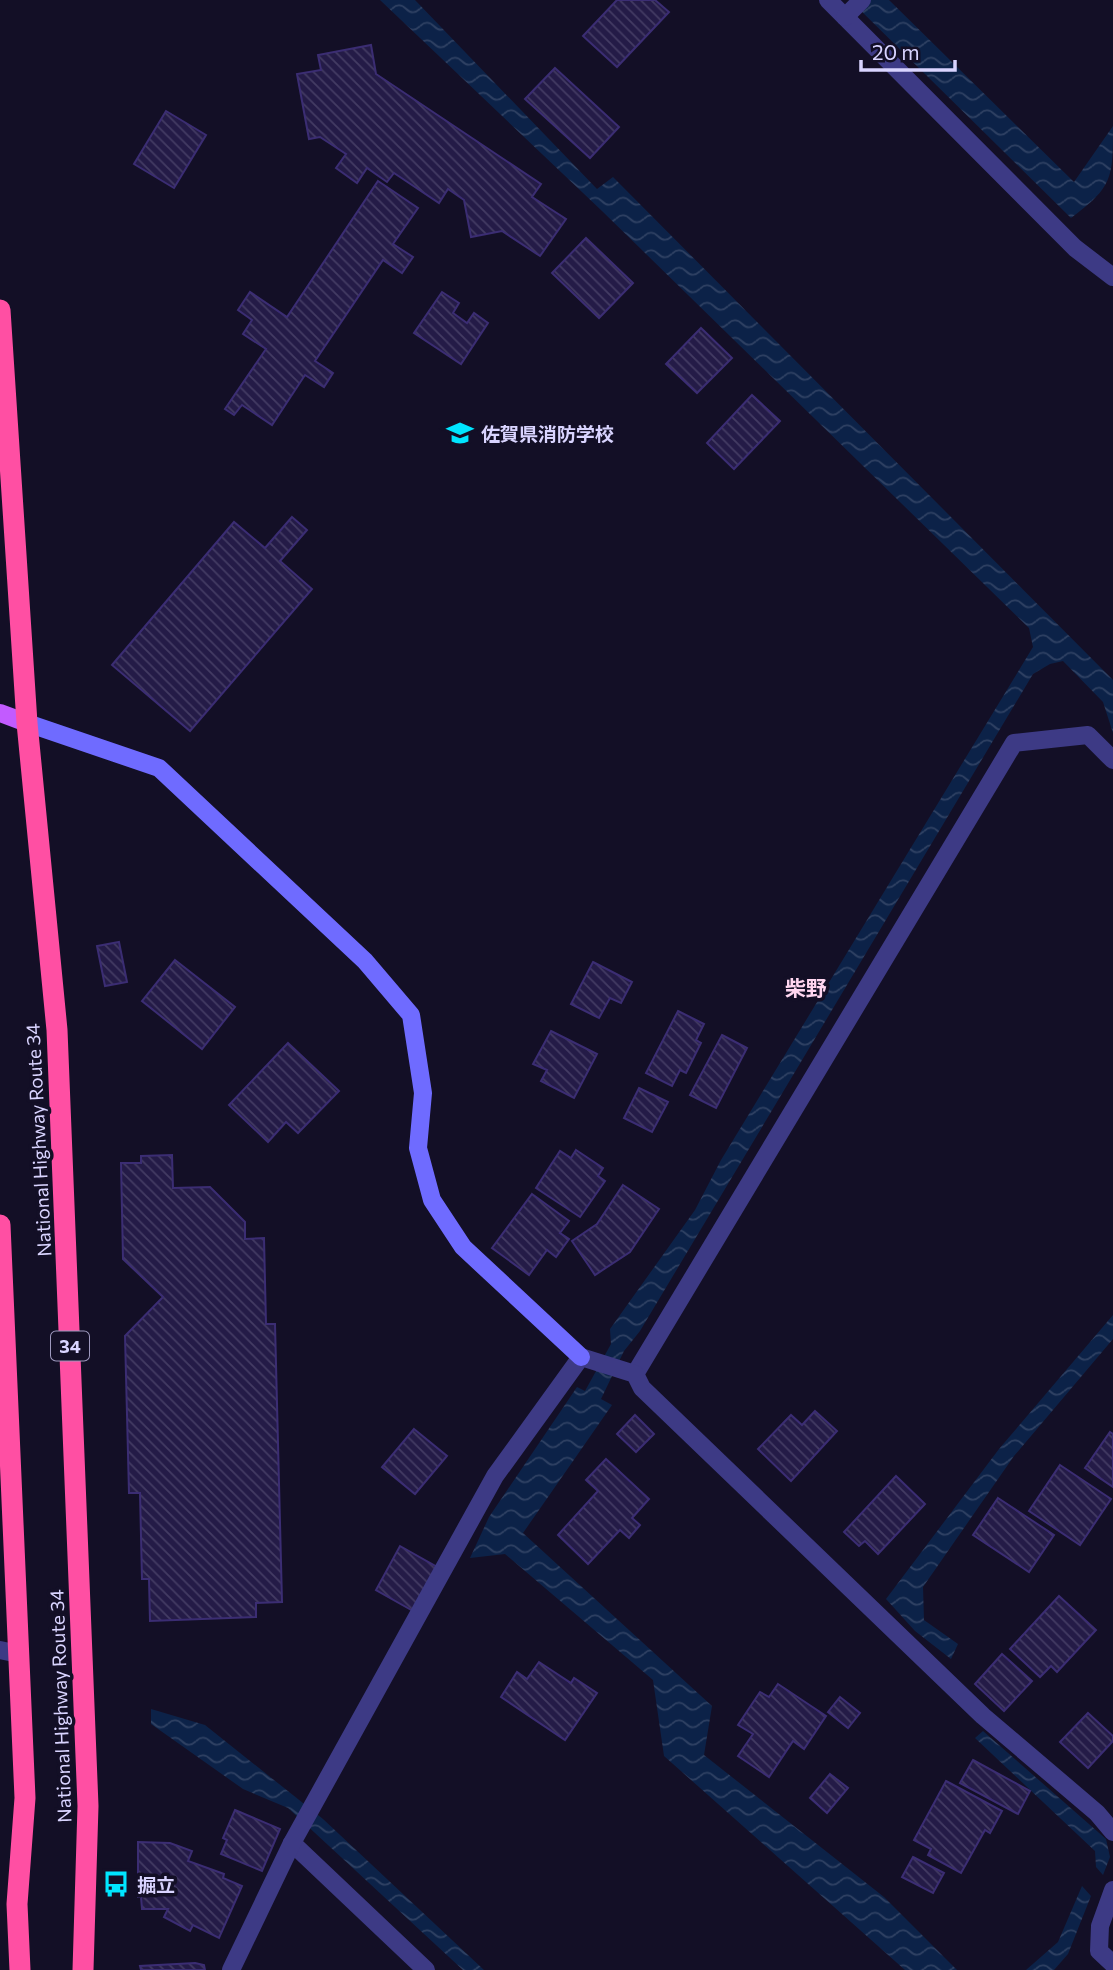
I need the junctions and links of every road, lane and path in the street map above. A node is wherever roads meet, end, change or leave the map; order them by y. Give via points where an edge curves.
1 (828, 0) edge
2 (862, 0) edge
3 (845, 17) junction
4 (1113, 277) edge
5 (0, 310) edge
6 (0, 713) edge
7 (27, 723) junction
8 (1113, 760) edge
9 (0, 1225) edge
10 (587, 1360) junction
11 (627, 1372) junction
12 (9, 1652) edge
13 (1113, 1832) edge
14 (295, 1837) junction
15 (1113, 1890) edge
16 (1113, 1964) edge
17 (20, 1970) edge
18 (83, 1970) edge
19 (231, 1970) edge
20 (426, 1970) edge

1 - 3 street
2 - 3 street
3 - 4 street via 1075,248
5 - 7 highway, National Highway Route 34 / 34
6 - 7 main road
7 - 10 street via 159,768 365,961 411,1015 423,1093 418,1148 432,1200 463,1247
7 - 18 highway, National Highway Route 34 / 34 via 57,1030 88,1806
8 - 11 street via 1088,735 1014,743
9 - 12 highway, National Highway Route 34
10 - 11 street
10 - 14 street via 495,1476
11 - 13 street via 983,1716 1097,1812
12 - 17 highway, National Highway Route 34 via 25,1798 17,1904
14 - 19 street
14 - 20 street
15 - 16 street via 1100,1926 1099,1951

